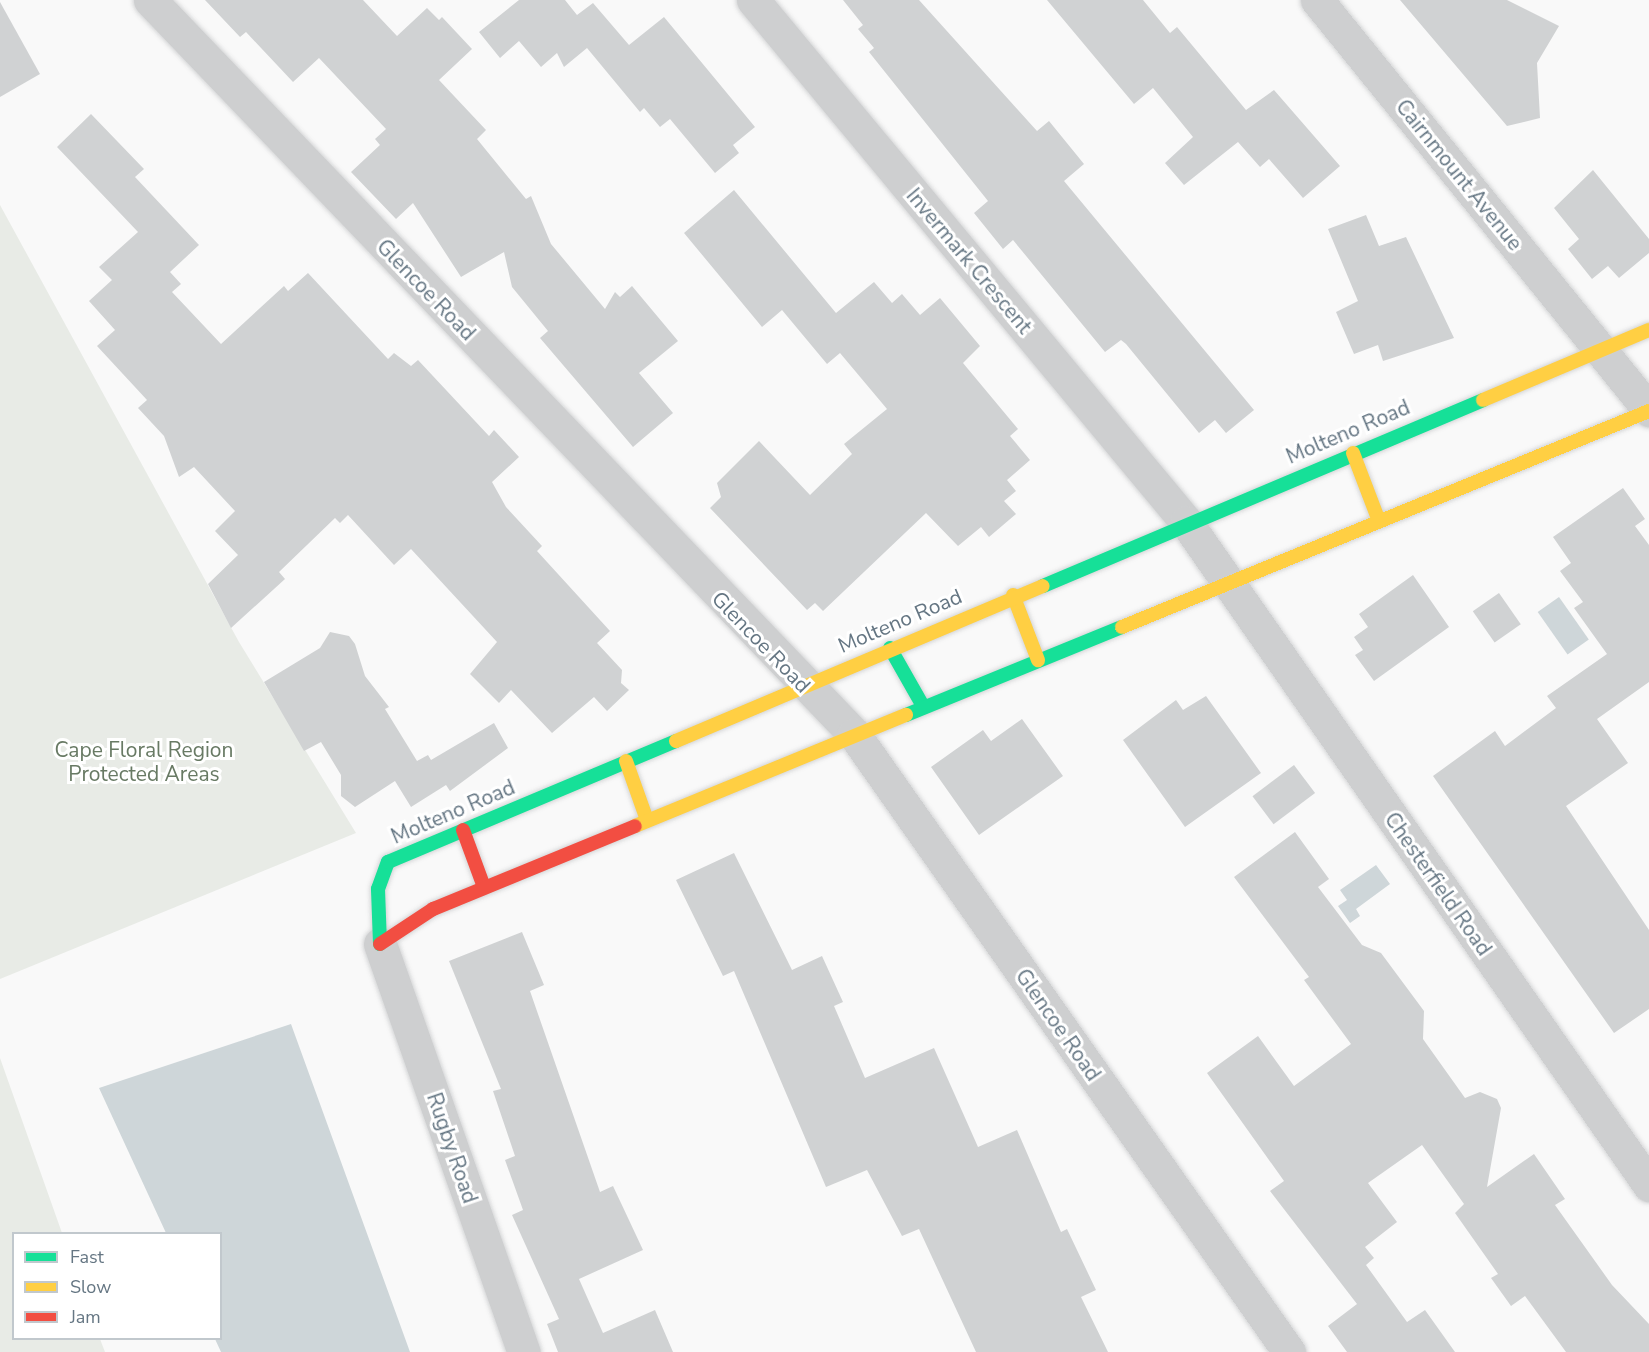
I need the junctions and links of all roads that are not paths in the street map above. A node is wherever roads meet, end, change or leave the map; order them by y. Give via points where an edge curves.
1 (150, 0) edge
2 (753, 0) edge
3 (1317, 0) edge
4 (1649, 330) edge
5 (1601, 349) junction
6 (1649, 410) edge
7 (1353, 453) junction
8 (1379, 521) junction
9 (1185, 522) junction
10 (1227, 584) junction
11 (1013, 595) junction
12 (890, 648) junction
13 (1038, 660) junction
14 (801, 685) junction
15 (924, 706) junction
16 (854, 734) junction
17 (626, 761) junction
18 (647, 820) junction
19 (463, 830) junction
20 (484, 887) junction
21 (380, 945) junction
22 (1649, 1185) edge
23 (524, 1352) edge
24 (1289, 1352) edge

1 - 14 street, Glencoe Road
2 - 9 street, Invermark Crescent
3 - 5 street, Cairnmount Avenue
4 - 5 street, Molteno Road
5 - 6 street, Cairnmount Avenue
5 - 7 street, Molteno Road
6 - 8 street
7 - 8 street
7 - 9 street, Molteno Road
8 - 10 street
9 - 10 street, Invermark Crescent
9 - 11 street, Molteno Road
10 - 13 street
10 - 22 street, Chesterfield Road
11 - 12 street, Molteno Road
11 - 13 street
12 - 14 street, Molteno Road
12 - 15 street
13 - 15 street
14 - 16 street, Glencoe Road
14 - 17 street, Molteno Road
15 - 16 street
16 - 18 street
16 - 24 street, Glencoe Road
17 - 18 street
17 - 19 street, Molteno Road
18 - 20 street
19 - 20 street
19 - 21 street, Molteno Road via 388,862 378,889
20 - 21 street via 433,909
21 - 23 street, Rugby Road

